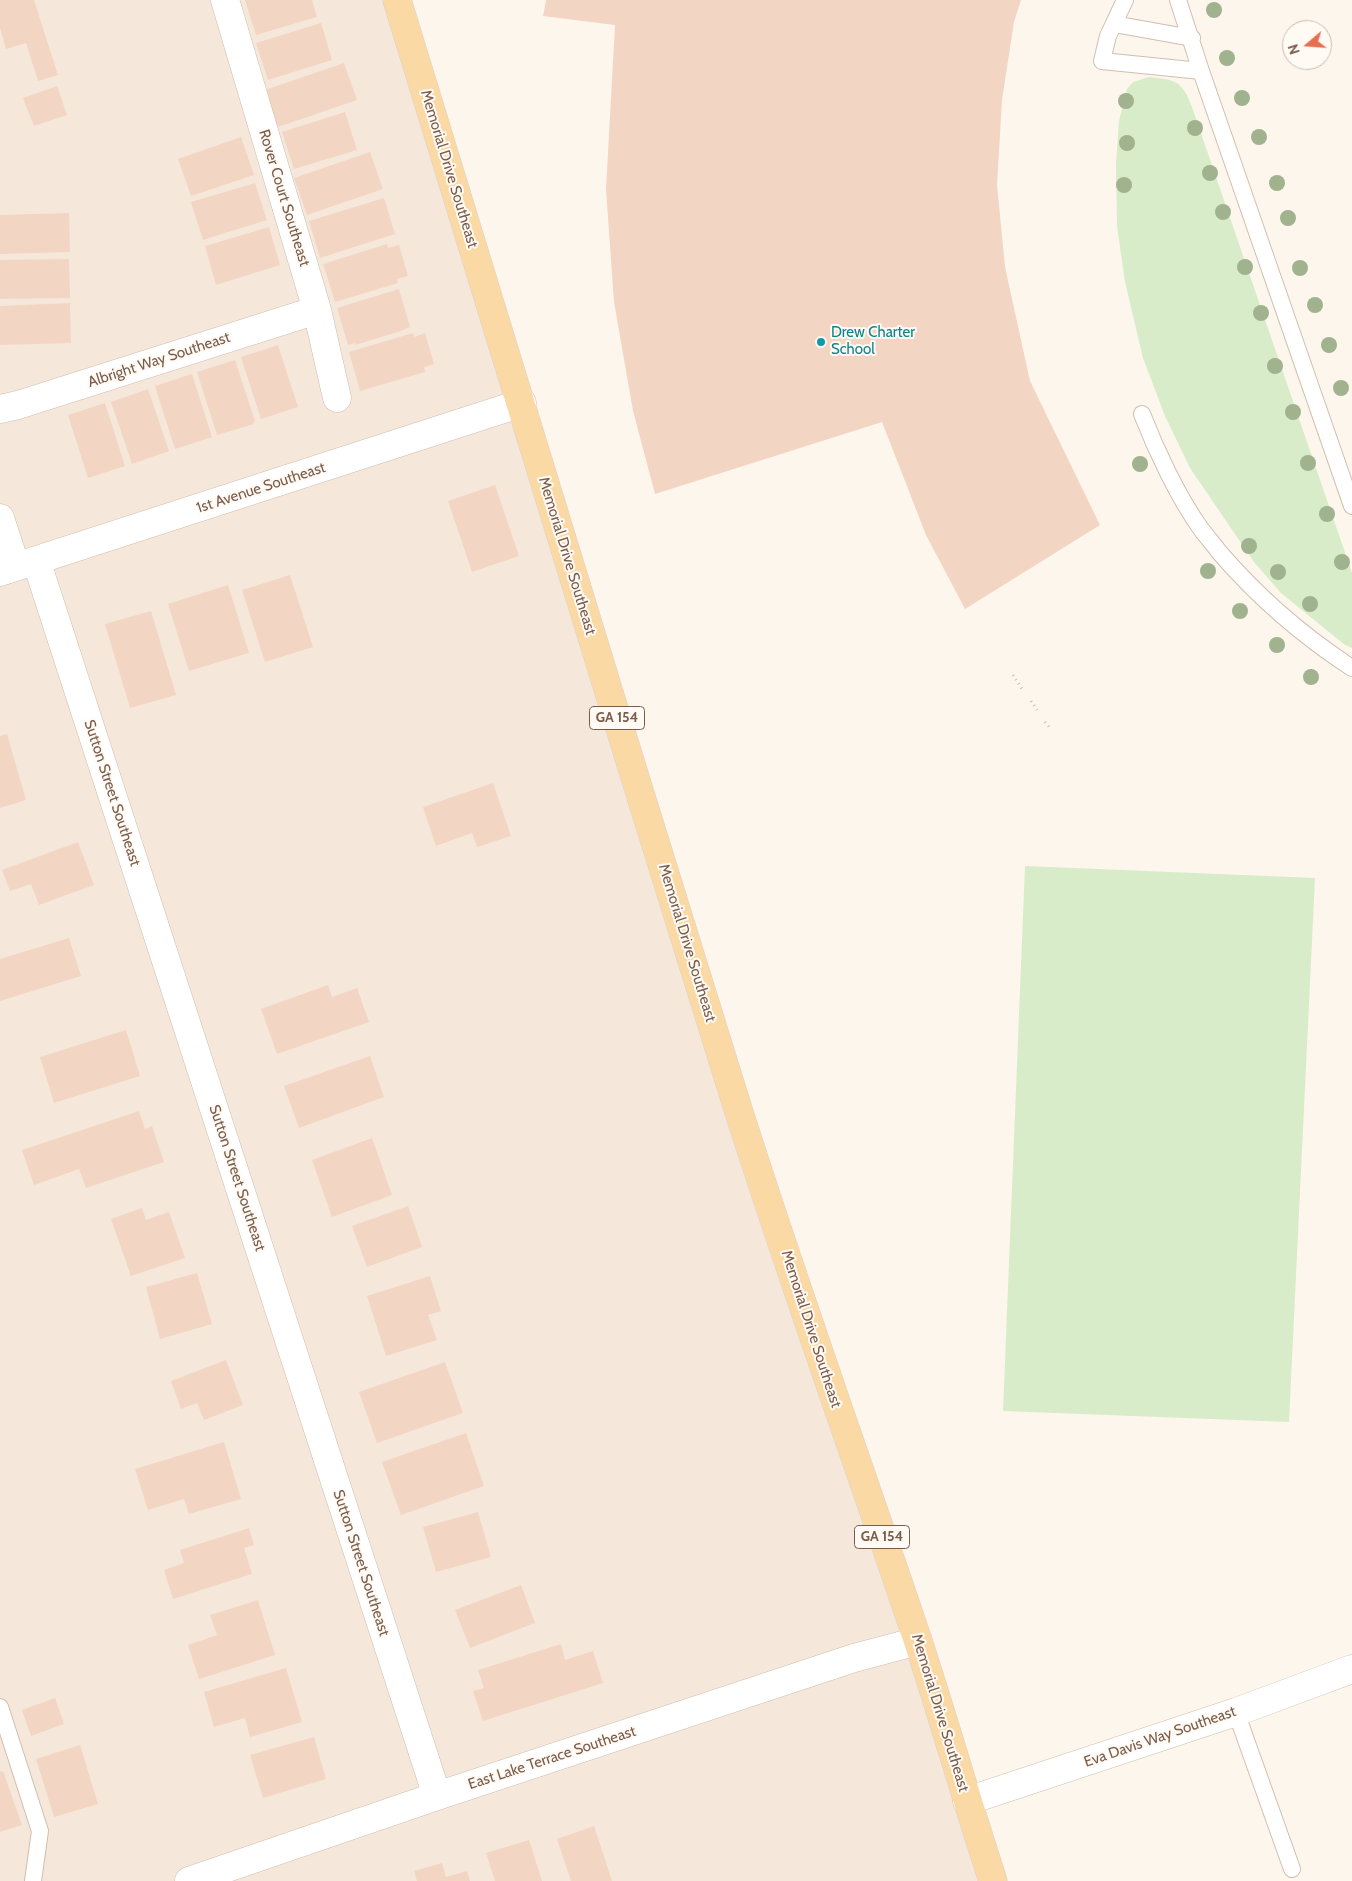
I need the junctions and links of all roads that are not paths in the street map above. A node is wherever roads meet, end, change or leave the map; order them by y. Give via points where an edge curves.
1 (224, 0) edge
2 (397, 0) edge
3 (1125, 0) edge
4 (1178, 0) edge
5 (1114, 24) junction
6 (1192, 38) junction
7 (1201, 72) junction
8 (317, 310) junction
9 (337, 398) dead end
10 (522, 403) junction
11 (0, 409) edge
12 (1142, 414) dead end
13 (1352, 506) edge
14 (0, 518) edge
15 (17, 567) edge
16 (1352, 668) edge
17 (918, 1640) junction
18 (1352, 1669) edge
19 (0, 1707) edge
20 (1236, 1712) junction
21 (437, 1796) junction
22 (967, 1801) junction
23 (1292, 1869) dead end
24 (33, 1881) edge
25 (189, 1881) edge
26 (993, 1881) edge

1 - 8 street, Rover Court Southeast
2 - 10 main road, Memorial Drive Southeast / GA 154
3 - 5 lane
4 - 6 lane
5 - 6 lane
5 - 7 lane via 1102,61
6 - 7 lane
7 - 13 lane
8 - 9 street, Rover Court Southeast
8 - 11 street, Albright Way Southeast
10 - 15 street, 1st Avenue Southeast
10 - 17 main road, Memorial Drive Southeast / GA 154 via 740,1114 819,1356
12 - 16 lane via 1175,484 1201,529 1234,569 1274,608
14 - 15 street, Sutton Street Southeast
15 - 21 street, Sutton Street Southeast
17 - 21 street, East Lake Terrace Southeast via 854,1658
17 - 22 main road, Memorial Drive Southeast / GA 154
18 - 20 street, Eva Davis Way Southeast
19 - 24 lane via 40,1831
20 - 22 street, Eva Davis Way Southeast
20 - 23 lane
21 - 25 street, East Lake Terrace Southeast
22 - 26 main road, Memorial Drive Southeast / GA 154

